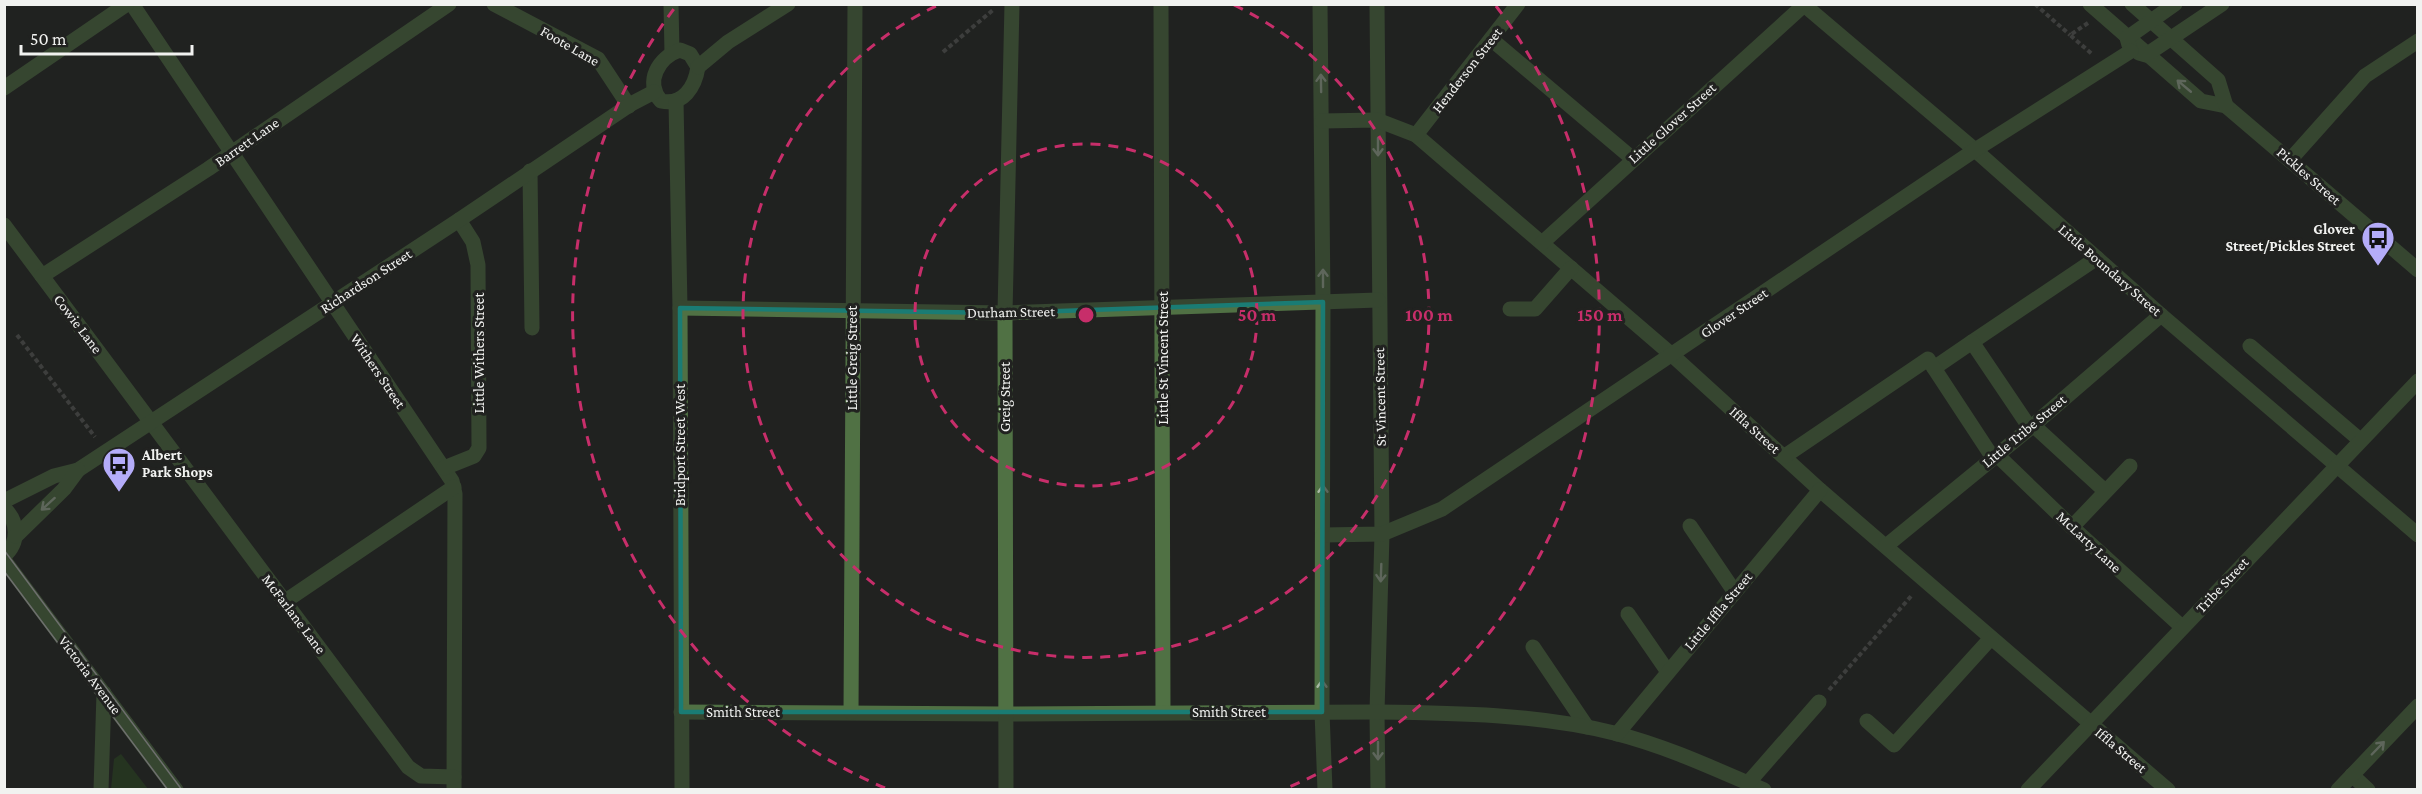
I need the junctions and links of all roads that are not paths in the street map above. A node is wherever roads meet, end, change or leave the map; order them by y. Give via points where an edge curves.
1 (128, 4) edge
2 (132, 4) edge
3 (449, 4) edge
4 (494, 4) edge
5 (671, 4) edge
6 (788, 4) edge
7 (855, 4) edge
8 (1012, 4) edge
9 (1161, 4) edge
10 (1320, 4) edge
11 (1377, 4) edge
12 (1518, 4) edge
13 (2132, 4) edge
14 (2175, 4) edge
15 (2222, 4) edge
16 (1804, 5) edge
17 (2096, 9) edge
18 (2151, 21) junction
19 (1491, 39) junction
20 (2172, 39) junction
21 (2418, 41) edge
22 (2129, 44) junction
23 (672, 53) junction
24 (2146, 55) junction
25 (698, 67) junction
26 (4, 88) edge
27 (654, 92) junction
28 (676, 101) junction
29 (629, 106) junction
30 (2226, 106) junction
31 (1377, 120) junction
32 (1322, 121) junction
33 (1416, 135) junction
34 (1975, 150) junction
35 (232, 152) junction
36 (1633, 159) junction
37 (2290, 160) junction
38 (531, 171) junction
39 (459, 220) junction
40 (4, 225) edge
41 (1542, 243) junction
42 (2097, 258) junction
43 (1571, 268) junction
44 (2418, 270) edge
45 (42, 276) junction
46 (1378, 300) junction
47 (1323, 302) junction
48 (333, 303) junction
49 (680, 308) junction
50 (1163, 309) junction
51 (1510, 309) dead end
52 (852, 312) junction
53 (1005, 313) junction
54 (2162, 315) junction
55 (532, 328) dead end
56 (1972, 342) junction
57 (2250, 346) dead end
58 (1672, 355) junction
59 (1934, 368) junction
60 (2418, 381) edge
61 (152, 422) junction
62 (2032, 426) junction
63 (2360, 440) junction
64 (1785, 456) junction
65 (1994, 456) junction
66 (2337, 464) junction
67 (2130, 466) dead end
68 (444, 468) junction
69 (78, 470) junction
70 (454, 487) junction
71 (1820, 490) junction
72 (2105, 491) junction
73 (4, 501) edge
74 (4, 508) edge
75 (1690, 526) dead end
76 (2072, 527) junction
77 (1382, 534) junction
78 (1323, 535) junction
79 (2418, 535) edge
80 (16, 536) junction
81 (1886, 546) junction
82 (4, 558) edge
83 (1734, 591) junction
84 (284, 602) junction
85 (1628, 614) dead end
86 (2182, 627) junction
87 (1991, 638) junction
88 (1533, 647) dead end
89 (1668, 672) junction
90 (104, 693) junction
91 (1819, 702) road end
92 (2418, 706) edge
93 (681, 712) junction
94 (851, 712) junction
95 (1163, 712) junction
96 (1322, 712) junction
97 (1377, 712) junction
98 (1004, 714) junction
99 (1867, 721) dead end
100 (2091, 725) junction
101 (1587, 727) junction
102 (1617, 734) junction
103 (2352, 775) junction
104 (454, 783) edge
105 (1748, 783) junction
106 (101, 789) edge
107 (176, 789) edge
108 (682, 789) edge
109 (1006, 789) edge
110 (1325, 789) edge
111 (1378, 789) edge
112 (1764, 789) edge
113 (2028, 789) edge
114 (2168, 789) edge
115 (2338, 789) edge
116 (2368, 789) edge

1 - 26 street
2 - 35 street, Withers Street
3 - 35 street, Barrett Lane
4 - 29 street, Foote Lane via 598,59
5 - 23 street
6 - 25 street via 728,42
7 - 52 street, Little Greig Street
8 - 53 street, Greig Street
9 - 50 street, Little St Vincent Street
32 -> 10 street
11 - 31 street, St Vincent Street
12 - 19 street, Henderson Street
13 - 18 street, Pickles Street
14 - 18 street, Glover Street
15 - 20 street
16 - 34 street, Little Boundary Street
16 - 36 street, Little Glover Street
17 - 22 street
18 - 20 street, Pickles Street
18 - 22 street, Glover Street
19 - 33 street, Henderson Street
19 - 36 street
20 - 24 street
20 - 30 street, Pickles Street via 2218,81
21 - 37 street via 2365,76
22 - 24 street
22 - 34 street, Glover Street via 2107,67
23 - 25 street via 685,51
23 - 27 street via 659,64
30 -> 24 street, Pickles Street via 2201,101
25 - 28 street via 689,92
27 - 28 street via 661,101
27 - 29 street, Richardson Street
28 - 49 street, Bridport Street West
29 - 38 street, Richardson Street
30 - 37 street, Pickles Street
31 - 32 street, Iffla Street
31 - 33 street, Iffla Street
31 -> 46 street, St Vincent Street
47 -> 32 street
33 - 41 street, Iffla Street
34 - 42 street, Little Boundary Street
34 - 58 street, Glover Street
35 - 45 street, Barrett Lane
35 - 48 street, Withers Street
36 - 41 street, Little Glover Street
37 - 44 street, Pickles Street
38 - 39 street, Richardson Street
38 - 55 street
39 - 48 street, Richardson Street
39 - 68 street, Little Withers Street via 473,242 478,265 479,446 474,456
40 - 45 street, Cowie Lane
41 - 43 street, Iffla Street
42 - 54 street, Little Boundary Street
42 - 56 street
43 - 51 street via 1535,309
43 - 58 street, Iffla Street
45 - 61 street, Cowie Lane
46 - 47 street, Durham Street
46 - 77 street, St Vincent Street
47 - 50 street, Durham Street
78 -> 47 street
48 - 61 street, Richardson Street
48 - 68 street, Withers Street
49 - 52 street, Durham Street
49 - 93 street, Bridport Street West
50 - 53 street, Durham Street
50 - 95 street, Little St Vincent Street
52 - 53 street, Durham Street
52 - 94 street, Little Greig Street
53 - 98 street, Greig Street
54 - 62 street, Little Tribe Street
54 - 66 street, Little Boundary Street
56 - 59 street
56 - 62 street
57 - 63 street
58 - 64 street, Iffla Street
58 - 77 street, Glover Street via 1442,509
59 - 64 street via 1928,359
59 - 65 street, McLarty Lane
60 - 63 street, Tribe Street
61 - 69 street, Richardson Street
61 - 84 street, McFarlane Lane
62 - 65 street, Little Tribe Street
62 - 72 street
63 - 66 street, Tribe Street
64 - 71 street, Iffla Street
65 - 76 street, McLarty Lane
65 - 81 street, Little Tribe Street
66 - 79 street, Little Boundary Street
66 - 86 street, Tribe Street
67 - 72 street
68 - 70 street, Withers Street
69 - 73 street, Richardson Street via 54,476
69 -> 80 street, Richardson Street
70 - 84 street
70 - 104 street, Withers Street
71 - 81 street, Iffla Street
71 - 83 street, Little Iffla Street
72 - 76 street
74 - 80 street via 14,520
75 - 83 street
76 - 86 street, McLarty Lane
77 - 78 street, Glover Street
77 -> 97 street, St Vincent Street
96 -> 78 street
80 - 82 street, Richardson Street
81 - 87 street, Iffla Street
82 - 90 street, Victoria Avenue
83 - 89 street, Little Iffla Street
84 - 104 street, McFarlane Lane via 410,769 421,776
85 - 89 street
86 - 100 street, Tribe Street
87 - 99 street via 1894,745
87 - 100 street, Iffla Street
88 - 101 street
89 - 102 street, Little Iffla Street
90 - 106 street
90 - 107 street, Victoria Avenue
91 - 105 street
103 -> 92 street
93 - 94 street, Smith Street
93 - 108 street, Bridport Street West
94 - 98 street, Smith Street
95 - 96 street, Smith Street
95 - 98 street, Smith Street
96 - 97 street, Smith Street
96 - 110 street
97 - 101 street, Smith Street via 1522,718
97 -> 111 street, St Vincent Street
98 - 109 street, Greig Street
100 - 113 street, Tribe Street
100 - 114 street, Iffla Street
101 - 102 street, Smith Street
102 - 105 street, Smith Street via 1709,765
103 - 115 street
103 - 116 street
105 - 112 street, Smith Street

